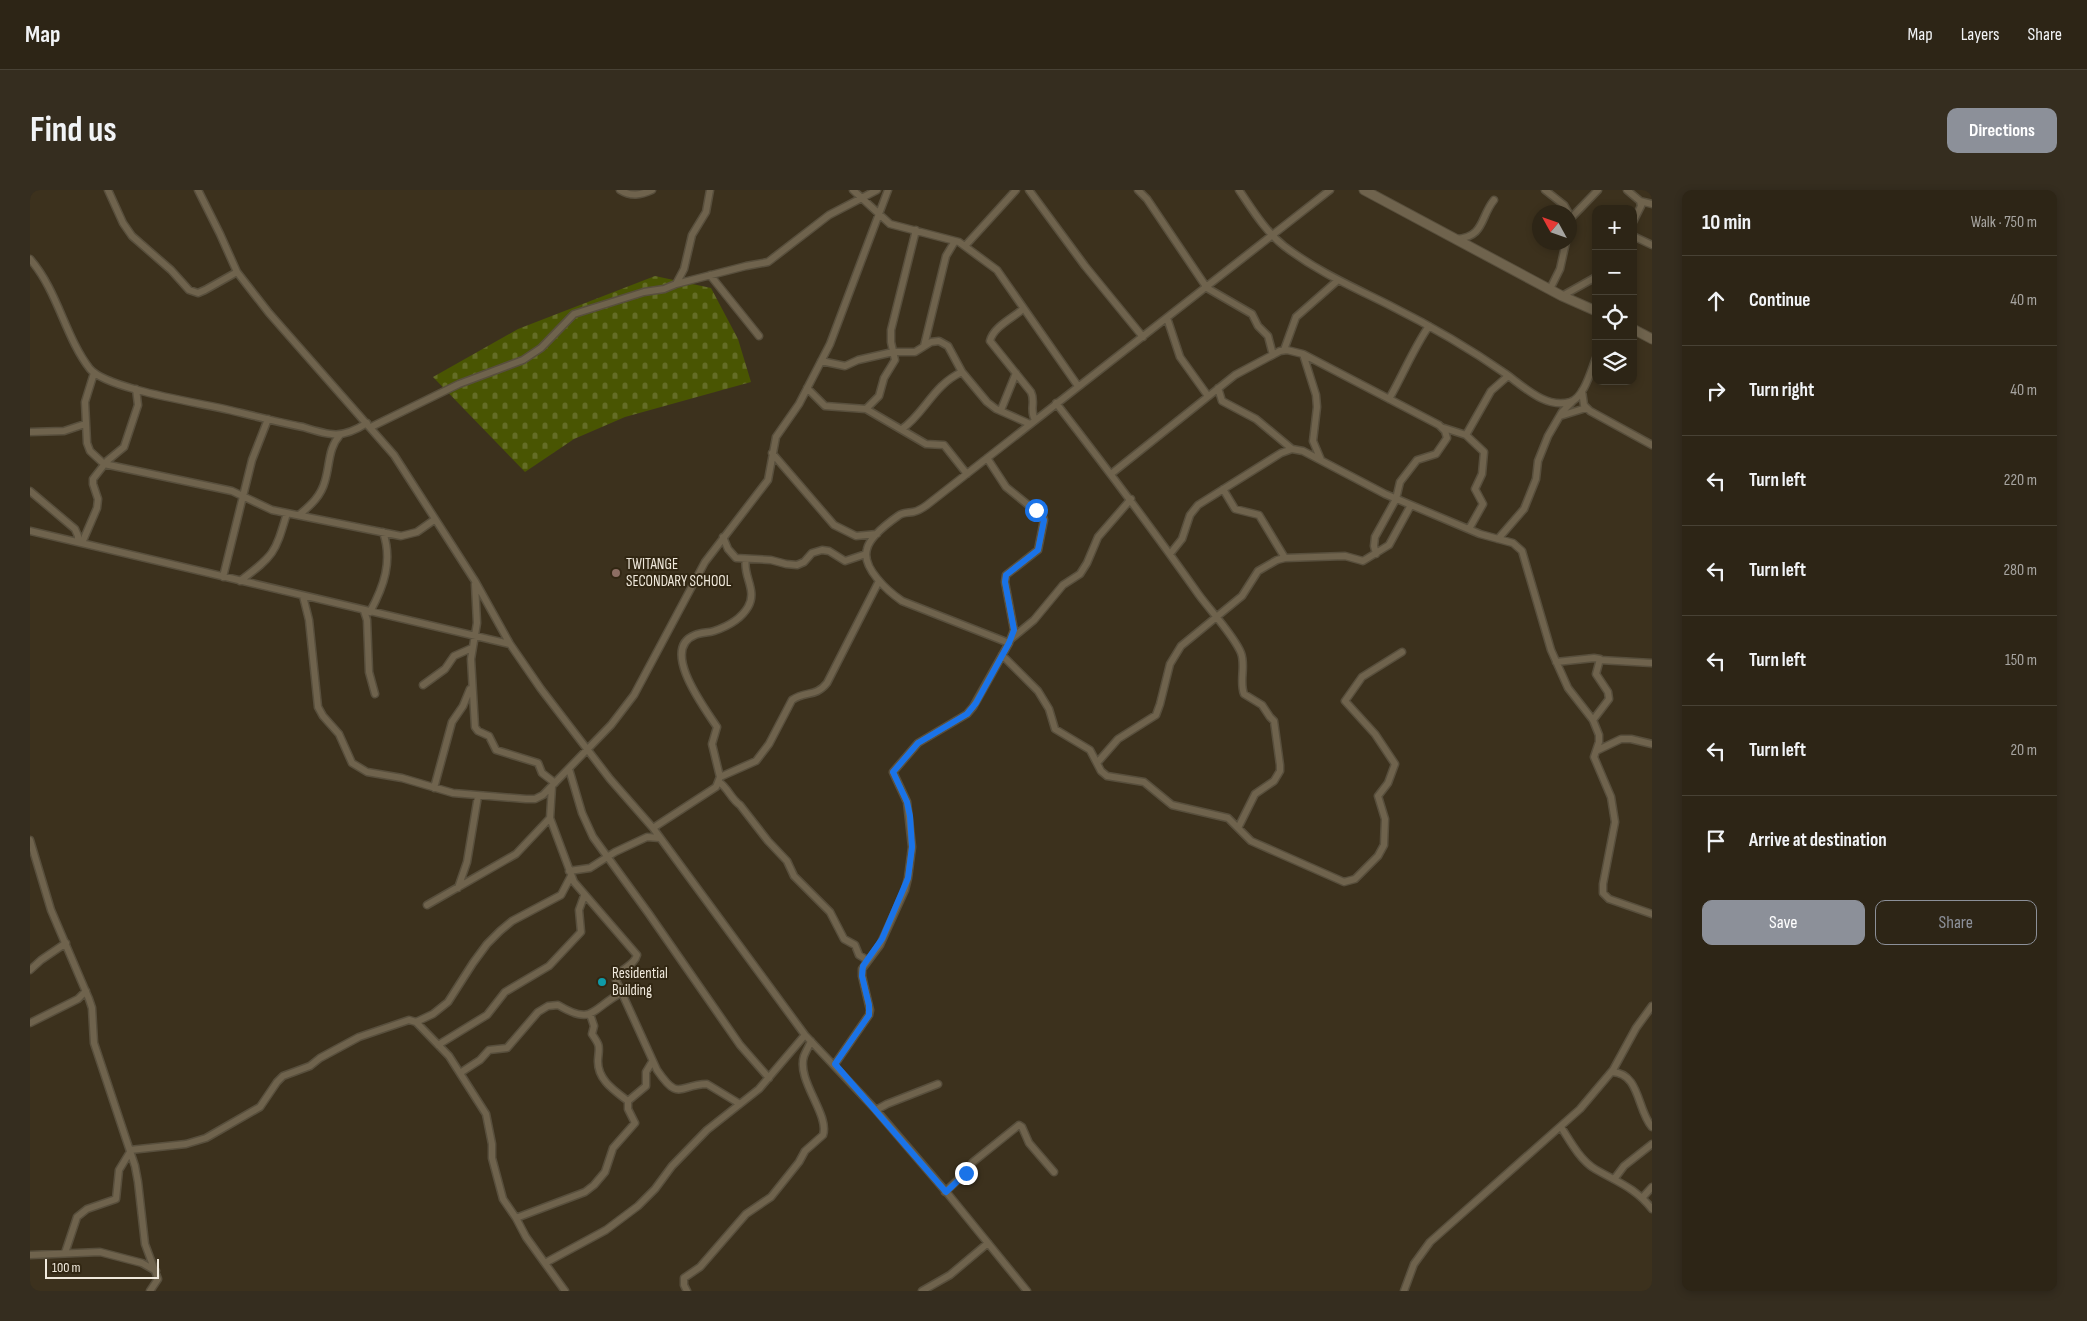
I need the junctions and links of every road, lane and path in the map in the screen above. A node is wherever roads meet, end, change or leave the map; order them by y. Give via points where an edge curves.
1 (108, 190) edge
2 (198, 190) edge
3 (620, 190) edge
4 (652, 190) edge
5 (710, 190) edge
6 (854, 190) edge
7 (877, 190) edge
8 (888, 190) edge
9 (1016, 190) edge
10 (1029, 190) edge
11 (1138, 190) edge
12 (1239, 190) edge
13 (1330, 190) edge
14 (1364, 190) edge
15 (1545, 190) edge
16 (1598, 190) edge
17 (1627, 190) edge
18 (861, 198) junction
19 (1494, 200) dead end
20 (1640, 201) junction
21 (1652, 204) edge
22 (1564, 205) edge
23 (1577, 211) edge
24 (878, 214) junction
25 (1637, 215) edge
26 (916, 230) junction
27 (1272, 235) junction
28 (1637, 238) edge
29 (1456, 239) junction
30 (955, 241) junction
31 (1652, 244) edge
32 (965, 246) junction
33 (1564, 250) edge
34 (30, 258) edge
35 (237, 272) junction
36 (710, 275) junction
37 (1592, 279) edge
38 (1337, 281) junction
39 (676, 284) junction
40 (1207, 288) junction
41 (1550, 289) junction
42 (1562, 296) junction
43 (1023, 309) junction
44 (1592, 309) edge
45 (1167, 318) junction
46 (1428, 326) junction
47 (1637, 331) edge
48 (759, 336) dead end
49 (1143, 337) junction
50 (1652, 339) edge
51 (924, 346) junction
52 (1284, 350) junction
53 (893, 352) junction
54 (1303, 354) junction
55 (1272, 355) junction
56 (821, 361) junction
57 (1592, 367) edge
58 (962, 372) junction
59 (94, 373) junction
60 (1016, 373) junction
61 (1508, 376) junction
62 (1078, 386) junction
63 (807, 388) junction
64 (1218, 388) junction
65 (136, 389) junction
66 (1582, 391) junction
67 (1208, 396) junction
68 (1389, 399) junction
69 (1574, 400) junction
70 (1056, 403) junction
71 (1586, 408) junction
72 (866, 409) junction
73 (1001, 410) junction
74 (1560, 416) junction
75 (268, 419) junction
76 (1033, 422) junction
77 (85, 424) junction
78 (369, 425) junction
79 (1444, 428) junction
80 (902, 429) junction
81 (30, 432) edge
82 (340, 435) junction
83 (1466, 435) junction
84 (1652, 445) edge
85 (1292, 448) junction
86 (772, 454) junction
87 (987, 458) junction
88 (1321, 460) junction
89 (104, 464) junction
90 (967, 474) junction
91 (1111, 474) junction
92 (1224, 489) junction
93 (30, 491) edge
94 (243, 495) junction
95 (1131, 499) junction
96 (1396, 499) junction
97 (1411, 505) junction
98 (287, 512) junction
99 (299, 515) junction
100 (434, 520) junction
101 (1468, 529) junction
102 (30, 531) edge
103 (383, 532) junction
104 (877, 534) junction
105 (723, 538) junction
106 (1498, 539) junction
107 (80, 543) junction
108 (866, 554) junction
109 (1170, 554) junction
110 (1376, 554) junction
111 (1284, 558) junction
112 (746, 559) junction
113 (223, 577) junction
114 (240, 580) junction
115 (474, 581) junction
116 (879, 581) junction
117 (303, 596) junction
118 (367, 611) junction
119 (1215, 618) junction
120 (474, 637) junction
121 (1010, 641) junction
122 (510, 644) junction
123 (472, 648) junction
124 (1402, 652) dead end
125 (1002, 656) junction
126 (1600, 660) junction
127 (1556, 662) junction
128 (1652, 663) edge
129 (423, 685) dead end
130 (472, 685) junction
131 (375, 694) dead end
132 (1593, 720) junction
133 (1652, 744) edge
134 (587, 749) junction
135 (1596, 751) junction
136 (1097, 763) junction
137 (569, 769) junction
138 (719, 779) junction
139 (554, 784) junction
140 (434, 788) junction
141 (478, 796) junction
142 (550, 818) junction
143 (653, 828) junction
144 (1238, 828) junction
145 (660, 838) junction
146 (30, 840) edge
147 (608, 857) junction
148 (570, 874) junction
149 (457, 889) junction
150 (584, 896) junction
151 (427, 905) dead end
152 (1652, 914) edge
153 (66, 943) junction
154 (867, 960) junction
155 (30, 970) edge
156 (86, 991) junction
157 (621, 993) junction
158 (1652, 1006) edge
159 (590, 1014) junction
160 (416, 1022) junction
161 (30, 1023) edge
162 (805, 1035) junction
163 (811, 1041) junction
164 (438, 1045) junction
165 (652, 1062) junction
166 (835, 1064) junction
167 (1612, 1072) junction
168 (460, 1073) junction
169 (769, 1078) junction
170 (938, 1084) dead end
171 (628, 1101) junction
172 (740, 1104) junction
173 (876, 1110) junction
174 (1561, 1127) junction
175 (1652, 1127) edge
176 (1652, 1144) edge
177 (130, 1151) junction
178 (1054, 1172) dead end
179 (1615, 1178) junction
180 (1652, 1187) edge
181 (946, 1192) junction
182 (1642, 1198) junction
183 (1652, 1209) edge
184 (516, 1218) junction
185 (988, 1243) junction
186 (65, 1253) junction
187 (30, 1255) edge
188 (546, 1263) junction
189 (156, 1271) junction
190 (150, 1291) edge
191 (565, 1291) edge
192 (687, 1291) edge
193 (922, 1291) edge
194 (1027, 1291) edge
195 (1404, 1291) edge

1 - 35 street via 132,236 190,290 198,293
2 - 35 street
3 - 4 street via 630,195
5 - 39 street via 706,212 692,235 682,277
6 - 18 street
7 - 18 street
8 - 24 street
9 - 32 street
10 - 49 street
11 - 40 street
12 - 27 street
13 - 27 street
14 - 29 street
15 - 22 street
16 - 23 street
17 - 20 street
18 - 24 street
18 - 36 street via 829,215 768,262
19 - 29 street via 1480,228 1469,237
20 - 21 street
20 - 25 street
24 - 26 street via 890,224
24 - 56 street via 844,310
26 - 30 street
26 - 53 street via 891,330
27 - 38 street
27 - 40 street
28 - 31 street
29 - 41 street
30 - 32 street
30 - 51 street via 946,256
32 - 43 street via 997,270
33 - 41 street via 1560,269
34 - 59 street via 51,291 81,355
35 - 78 street
36 - 39 street
36 - 48 street
37 - 42 street
38 - 46 street
38 - 52 street via 1296,317
39 - 78 street via 580,311 541,348 523,360 459,384
40 - 45 street
40 - 55 street via 1250,311 1268,336
41 - 42 street
42 - 44 street
43 - 60 street via 991,338 992,345
43 - 62 street
45 - 49 street
45 - 67 street via 1180,357
46 - 61 street
46 - 68 street
47 - 50 street
49 - 62 street
51 - 53 street via 913,353
51 - 58 street via 935,341 944,342
52 - 54 street
52 - 55 street
53 - 56 street via 845,366
53 - 72 street via 894,362 884,378 879,396
54 - 68 street
54 - 88 street via 1316,395 1313,441
55 - 64 street via 1240,371
56 - 63 street
57 - 66 street
58 - 73 street via 987,402
58 - 80 street via 946,381
59 - 65 street
59 - 77 street via 85,402
60 - 73 street
60 - 76 street via 1033,397
61 - 69 street via 1549,402
61 - 83 street via 1492,388
62 - 70 street
63 - 72 street via 825,406
63 - 86 street via 776,437
64 - 67 street
64 - 85 street via 1222,401 1256,419
65 - 75 street
65 - 89 street via 138,405 126,442
66 - 69 street
66 - 71 street
67 - 91 street
68 - 79 street
69 - 74 street
70 - 76 street
70 - 91 street
71 - 74 street
71 - 84 street
72 - 80 street
73 - 76 street
74 - 106 street via 1538,461 1536,478 1524,509
75 - 82 street
75 - 94 street
76 - 87 street
77 - 81 street via 64,431
77 - 89 street via 88,448
78 - 82 street
78 - 100 street via 394,455
79 - 83 street
79 - 96 street via 1445,443 1432,457 1415,462 1398,485
80 - 90 street via 930,445 944,445
82 - 99 street via 331,450 322,490
83 - 101 street via 1484,452 1482,474 1475,489 1483,504
85 - 88 street
85 - 92 street
86 - 104 street via 834,525 856,536
86 - 105 street via 768,480
87 - 90 street
87 - 121 street via 1006,487 1044,520 1038,550 1006,575 1014,625
88 - 96 street
89 - 94 street
89 - 107 street via 92,482 97,494 97,508
90 - 104 street via 927,505 899,516
91 - 95 street
92 - 109 street via 1194,508 1182,539
92 - 111 street via 1235,509 1259,515
93 - 107 street via 74,529
94 - 98 street via 263,507
94 - 113 street
95 - 109 street
95 - 121 street via 1098,537 1080,574 1063,586 1040,614
96 - 97 street
96 - 110 street via 1375,537
97 - 101 street
97 - 110 street via 1391,542
98 - 99 street
98 - 114 street via 272,555
99 - 103 street
100 - 103 street via 410,535
100 - 115 street
101 - 106 street
102 - 107 street
103 - 118 street via 386,541 385,582
104 - 108 street
105 - 112 street via 731,554
105 - 134 street via 705,562 634,695
106 - 127 street via 1517,544 1522,550
107 - 113 street
108 - 112 street via 846,561 822,550 812,553 801,564 792,565
108 - 116 street
109 - 119 street
110 - 111 street via 1363,561 1345,556
111 - 119 street via 1258,571 1242,596
112 - 138 street via 751,596 743,614 714,631 695,634 687,639 682,649 690,685 717,728 712,744
113 - 114 street
114 - 117 street
115 - 120 street via 478,611
115 - 122 street
116 - 121 street via 902,601
116 - 138 street via 827,683 818,692 792,700 769,744 756,761
117 - 118 street
117 - 140 street via 318,707 338,734 352,764 367,772
118 - 120 street
118 - 131 street via 369,672
119 - 136 street via 1181,646 1172,658 1156,715 1118,739
119 - 144 street via 1242,654 1244,694 1262,705 1274,721 1281,760 1278,776 1255,794
120 - 122 street
120 - 123 street
121 - 125 street
122 - 134 street
123 - 129 street via 454,656 445,669
123 - 130 street
124 - 144 street via 1362,677 1345,701 1375,734 1395,764 1388,783 1378,796 1385,819 1384,845 1378,856 1355,879 1344,882 1251,841
125 - 136 street via 1038,691 1049,709 1054,728 1088,748
125 - 154 street via 970,711 921,740 894,770 910,816 912,847 908,878 882,939
126 - 127 street
126 - 128 street
126 - 132 street via 1596,674 1609,699
127 - 132 street via 1568,688
130 - 139 street via 476,730 489,736 496,750 540,764 542,773
130 - 140 street via 452,722
132 - 135 street via 1599,739
133 - 135 street via 1621,738
134 - 137 street
134 - 143 street
135 - 152 street via 1595,760 1611,797 1614,822 1603,893 1609,899
136 - 144 street via 1107,776 1144,782 1172,805 1225,817
137 - 139 street
137 - 147 street via 587,827
138 - 143 street via 712,790
138 - 154 street via 784,858 794,876 830,912 844,939 855,945 859,955
139 - 141 street via 535,799
139 - 142 street
140 - 141 street
141 - 149 street via 467,862
142 - 148 street
142 - 149 street via 516,854
143 - 145 street
145 - 147 street via 647,837
145 - 162 street
146 - 153 street via 51,910
147 - 148 street
147 - 169 street via 740,1045
148 - 150 street
148 - 160 street via 561,895 512,921 500,931 448,1002
149 - 151 street
150 - 157 street via 636,955 634,962 617,976
150 - 164 street via 579,910 582,932 549,966 504,992 487,1015
153 - 155 street
153 - 156 street
154 - 166 street via 862,972 870,1012
156 - 161 street via 78,999
156 - 177 street via 92,1008 94,1043
157 - 159 street
157 - 165 street
158 - 167 street
159 - 168 street via 577,1015 558,1005 548,1006 538,1012 510,1045 489,1050
159 - 171 street via 594,1026 591,1032 600,1047 599,1062 604,1080
160 - 164 street
160 - 177 street via 409,1020 359,1037 310,1066 283,1076 260,1107 206,1138 186,1144
162 - 163 street
162 - 169 street
163 - 166 street
163 - 192 street via 803,1065 809,1090 824,1123 823,1134 805,1151 771,1197 746,1214 700,1267 684,1278
164 - 168 street via 450,1056
165 - 171 street via 646,1072 646,1086
165 - 172 street via 664,1081 675,1089 680,1091 707,1084
166 - 173 street
167 - 174 street
167 - 175 street via 1630,1079 1643,1115
168 - 184 street via 486,1114 500,1190
169 - 172 street
170 - 173 street
171 - 184 street via 635,1123 613,1148 602,1177 585,1192
172 - 188 street via 708,1130 626,1217
173 - 181 street
174 - 179 street via 1595,1169
174 - 195 street via 1430,1242 1414,1264
176 - 179 street via 1624,1166
177 - 186 street via 119,1170 116,1199 87,1209 77,1217
177 - 189 street via 138,1182 145,1244
178 - 181 street via 1032,1147 1019,1125 977,1159
179 - 182 street
180 - 182 street
181 - 185 street
182 - 183 street
184 - 188 street
185 - 193 street via 950,1275
185 - 194 street
186 - 187 street
186 - 189 street via 100,1252 132,1260
188 - 191 street
189 - 190 street via 158,1279

